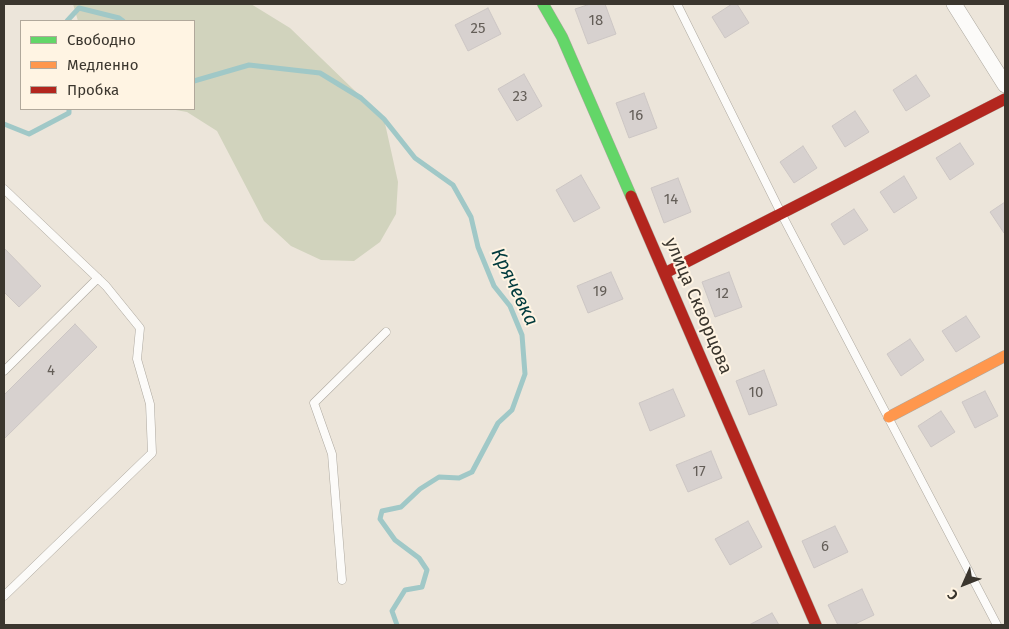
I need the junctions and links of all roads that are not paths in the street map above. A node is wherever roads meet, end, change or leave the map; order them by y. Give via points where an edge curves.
1 (543, 4) edge
2 (677, 4) edge
3 (954, 4) edge
4 (1005, 85) edge
5 (1005, 99) edge
6 (4, 189) edge
7 (781, 213) junction
8 (665, 273) junction
9 (98, 278) junction
10 (386, 332) dead end
11 (1005, 356) edge
12 (4, 371) edge
13 (889, 417) junction
14 (342, 580) dead end
15 (4, 596) edge
16 (816, 625) edge
17 (997, 625) edge

1 - 8 street, улица Скворцова via 562,37
2 - 7 lane
3 - 4 street
5 - 7 street
6 - 9 lane
7 - 8 street
7 - 13 lane
8 - 16 street, улица Скворцова
9 - 12 lane
9 - 15 lane via 140,328 137,359 150,404 152,453
10 - 14 lane via 314,403 332,454
11 - 13 street
13 - 17 lane

